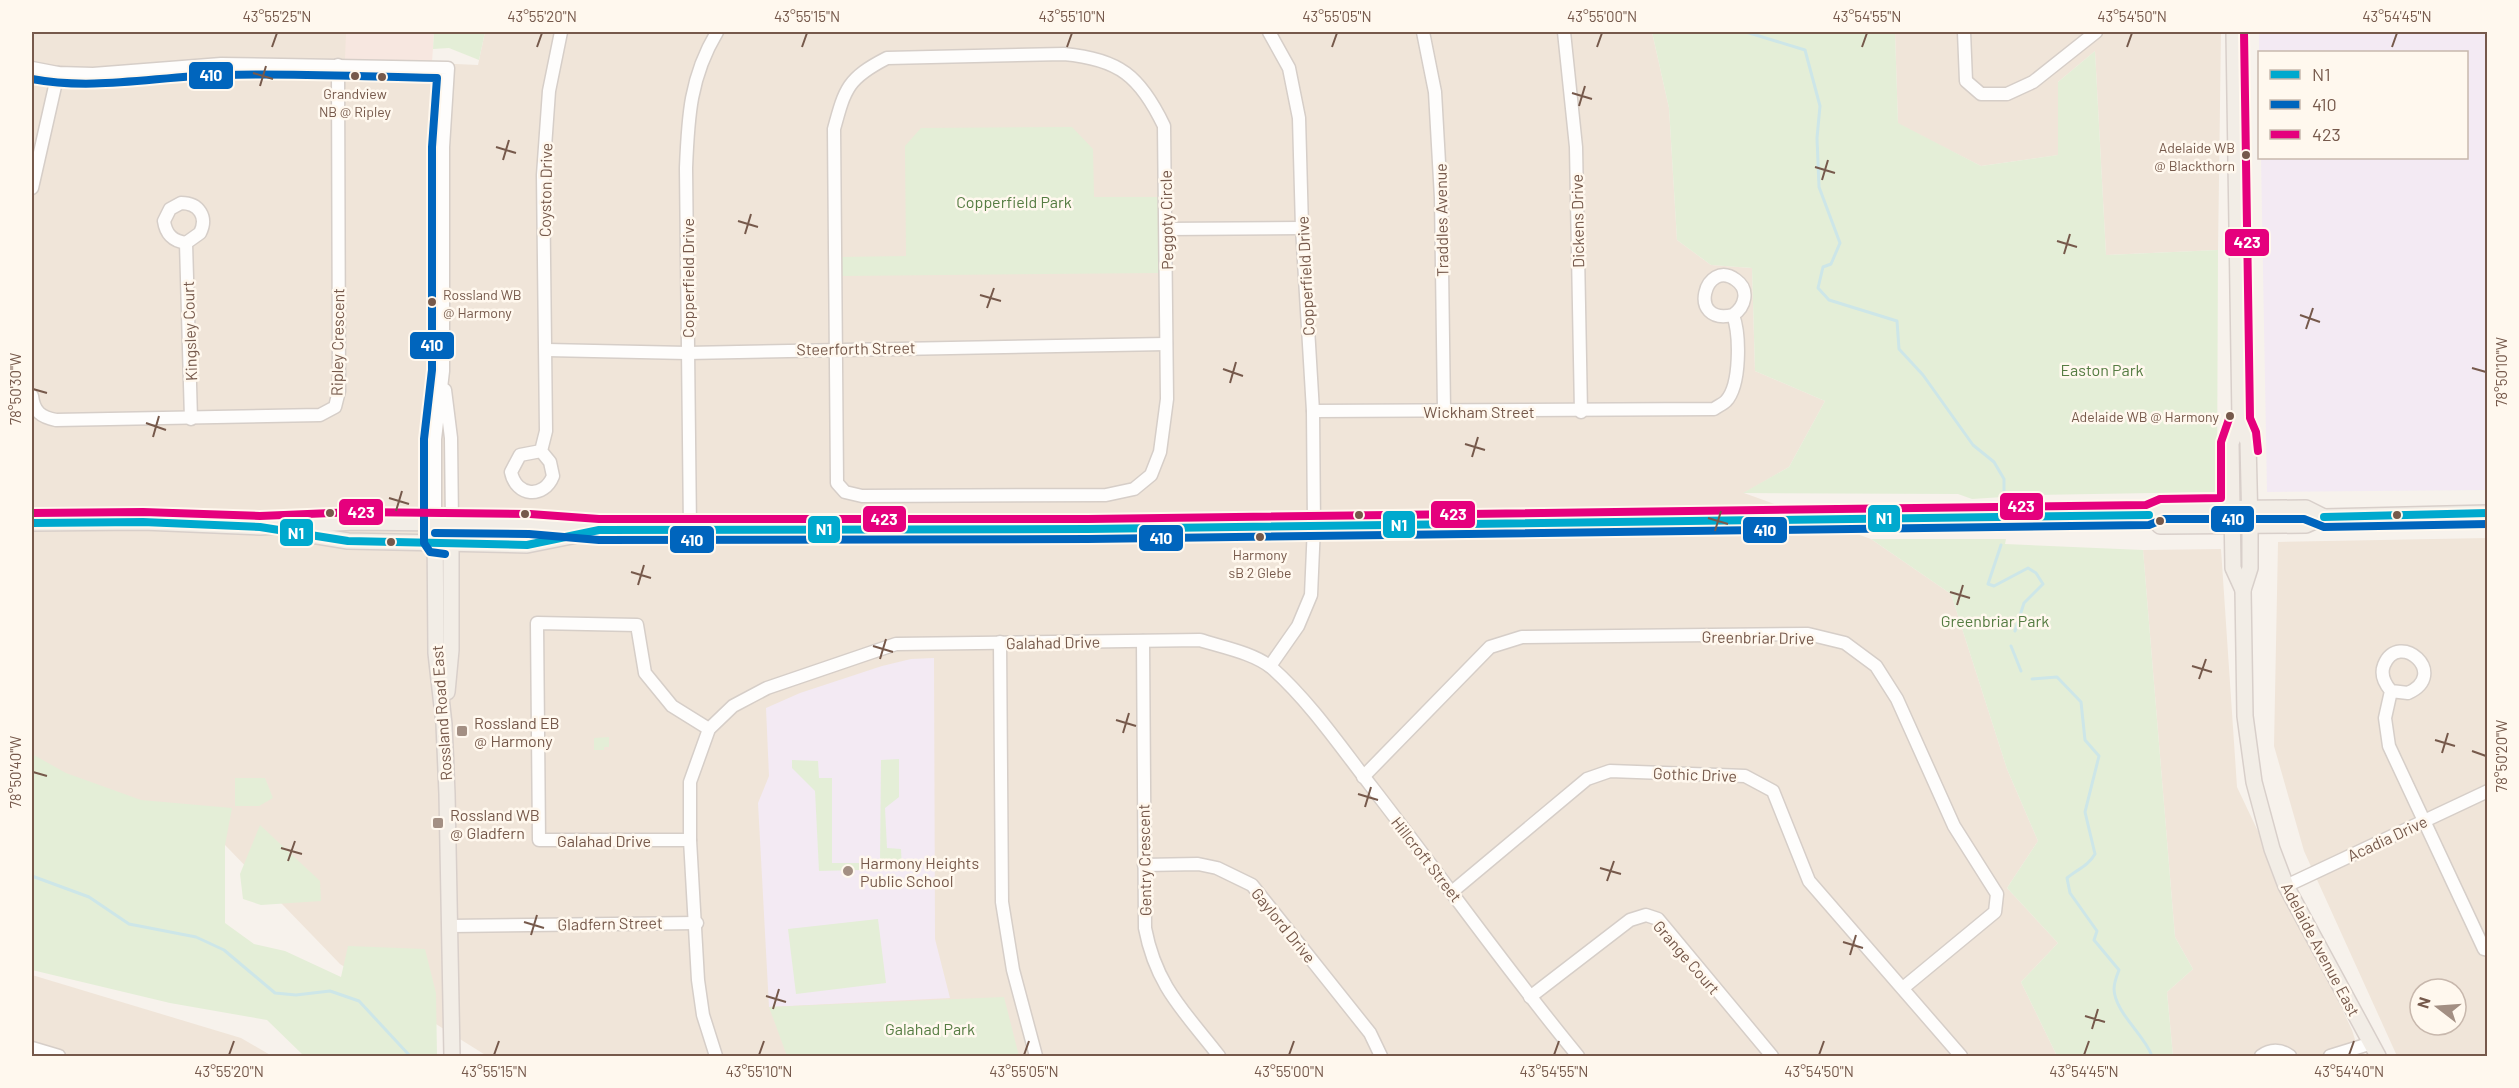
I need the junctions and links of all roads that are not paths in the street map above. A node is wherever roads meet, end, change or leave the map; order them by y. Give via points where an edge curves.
1 (561, 32) edge
2 (717, 32) edge
3 (1269, 32) edge
4 (1423, 32) edge
5 (1564, 32) edge
6 (1964, 32) edge
7 (2096, 32) edge
8 (2234, 32) edge
9 (339, 65) junction
10 (32, 68) edge
11 (58, 74) junction
12 (32, 188) edge
13 (1302, 228) junction
14 (1166, 229) junction
15 (186, 243) dead end
16 (1733, 315) dead end
17 (1166, 344) junction
18 (837, 348) junction
19 (547, 350) junction
20 (687, 353) junction
21 (443, 371) junction
22 (32, 396) edge
23 (1443, 410) junction
24 (1313, 411) junction
25 (1581, 412) junction
26 (191, 419) junction
27 (2240, 420) junction
28 (541, 451) dead end
29 (2232, 508) junction
30 (2249, 508) junction
31 (2487, 513) edge
32 (2149, 515) junction
33 (2324, 517) junction
34 (32, 523) edge
35 (435, 523) junction
36 (452, 524) junction
37 (1314, 526) junction
38 (2232, 526) junction
39 (2250, 526) junction
40 (260, 527) junction
41 (599, 530) junction
42 (690, 530) junction
43 (435, 543) junction
44 (451, 543) junction
45 (2243, 590) junction
46 (1143, 641) junction
47 (1000, 642) junction
48 (1270, 666) junction
49 (2391, 691) dead end
50 (444, 724) junction
51 (710, 729) junction
52 (1363, 777) junction
53 (2487, 791) edge
54 (2425, 820) junction
55 (690, 840) junction
56 (1144, 865) junction
57 (2286, 885) junction
58 (1453, 891) junction
59 (696, 923) junction
60 (451, 926) junction
61 (2487, 950) edge
62 (1904, 988) junction
63 (1530, 997) junction
64 (32, 1048) edge
65 (2375, 1050) edge
66 (59, 1056) edge
67 (452, 1056) edge
68 (716, 1056) edge
69 (1036, 1056) edge
70 (1219, 1056) edge
71 (1381, 1056) edge
72 (1578, 1056) edge
73 (1772, 1056) edge
74 (1961, 1056) edge
75 (2261, 1056) edge
76 (2290, 1056) edge
77 (2330, 1056) edge

1 - 19 street, Coyston Drive via 549,91 543,175
2 - 20 street, Copperfield Drive via 702,56 688,108
3 - 13 street, Copperfield Drive via 1289,68 1299,118
4 - 23 street, Traddles Avenue via 1435,92 1442,198
5 - 25 street, Dickens Drive via 1576,147
6 - 7 street via 1966,81 1981,94 2007,94 2033,82
8 - 27 main road, Adelaide Avenue East
9 - 11 street via 221,64
9 - 21 street, Rossland Road East via 448,68 443,147
9 - 26 street, Ripley Crescent via 338,400 329,413 320,415
10 - 11 street
11 - 12 street
13 - 14 street
13 - 24 street, Copperfield Drive
14 - 17 street, Peggoty Circle
14 - 18 street, Peggoty Circle via 1164,126 1150,96 1126,73 1095,57 1064,54 887,58 862,71 843,93 834,129
15 - 26 street, Kingsley Court
16 - 25 street, Wickham Street via 1738,328 1735,379 1727,400 1714,409
17 - 18 street, Steerforth Street
17 - 18 street, Peggoty Circle via 1167,399 1160,452 1151,476 1134,489 1106,495 862,496 845,492 837,483
18 - 20 street, Steerforth Street
19 - 20 street, Steerforth Street
19 - 28 street, Coyston Drive via 546,432
20 - 42 street, Copperfield Drive
21 - 35 street, Rossland Road East via 435,439
21 - 36 street, Rossland Road East via 451,438
22 - 26 street, Ripley Crescent via 36,411 44,418 56,420
23 - 24 street, Wickham Street
23 - 25 street, Wickham Street
24 - 37 street, Copperfield Drive
27 - 29 main road, Adelaide Avenue East via 2230,443
27 - 30 main road, Adelaide Avenue East via 2248,442
29 - 30 main road
29 - 32 main road via 2160,509
29 - 38 main road, Adelaide Avenue East
30 - 33 main road via 2306,508
30 - 39 main road, Adelaide Avenue East
31 - 33 main road
32 - 37 main road
32 - 38 main road via 2160,526
33 - 39 main road via 2306,525
34 - 40 main road
35 - 36 main road
35 - 40 main road
35 - 43 main road, Rossland Road East
36 - 41 main road via 530,524
36 - 44 main road
37 - 42 main road
37 - 48 street, Copperfield Drive via 1311,595 1298,626
38 - 39 main road
38 - 45 main road, Adelaide Avenue East via 2233,568
39 - 45 main road, Adelaide Avenue East via 2250,568
40 - 43 main road via 348,541
41 - 42 main road
41 - 44 main road via 527,545
43 - 44 main road
43 - 50 main road, Rossland Road East via 436,653
44 - 50 main road via 451,650
45 - 57 main road, Adelaide Avenue East via 2248,749 2262,815
46 - 47 street, Galahad Drive
46 - 48 street, Galahad Drive via 1200,640
46 - 56 street, Gentry Crescent
47 - 51 street, Galahad Drive via 896,644 767,688 733,706
47 - 69 street via 1002,902 1013,970
48 - 52 street, Hillcroft Street via 1304,701
49 - 54 street via 2385,718 2389,746
50 - 60 main road, Rossland Road East
51 - 55 street, Galahad Drive via 690,782
51 - 55 street, Galahad Drive via 672,706 645,673 637,625 537,623 539,840
52 - 58 street, Hillcroft Street
52 - 62 street, Greenbriar Drive via 1490,647 1522,637 1808,634 1845,643 1876,666 1898,699 1954,825 1997,894 1995,912
53 - 54 street, Acadia Drive
54 - 57 street, Acadia Drive
54 - 61 street
55 - 59 street, Galahad Drive
56 - 70 street, Gentry Crescent via 1145,928 1156,972
56 - 71 street, Gaylord Drive via 1198,864 1217,868 1252,885 1370,1033
57 - 65 main road, Adelaide Avenue East
58 - 62 street, Gothic Drive via 1587,778 1610,771 1745,776 1773,791 1809,880
58 - 63 street, Hillcroft Street
59 - 60 street, Gladfern Street
59 - 68 street, Galahad Drive via 703,1015
60 - 67 main road, Rossland Road East
62 - 74 street, Gothic Drive
63 - 72 street, Hillcroft Street
63 - 73 street, Grange Court via 1630,920 1646,915 1658,919
64 - 66 street
65 - 77 street
75 - 76 street via 2272,1050

